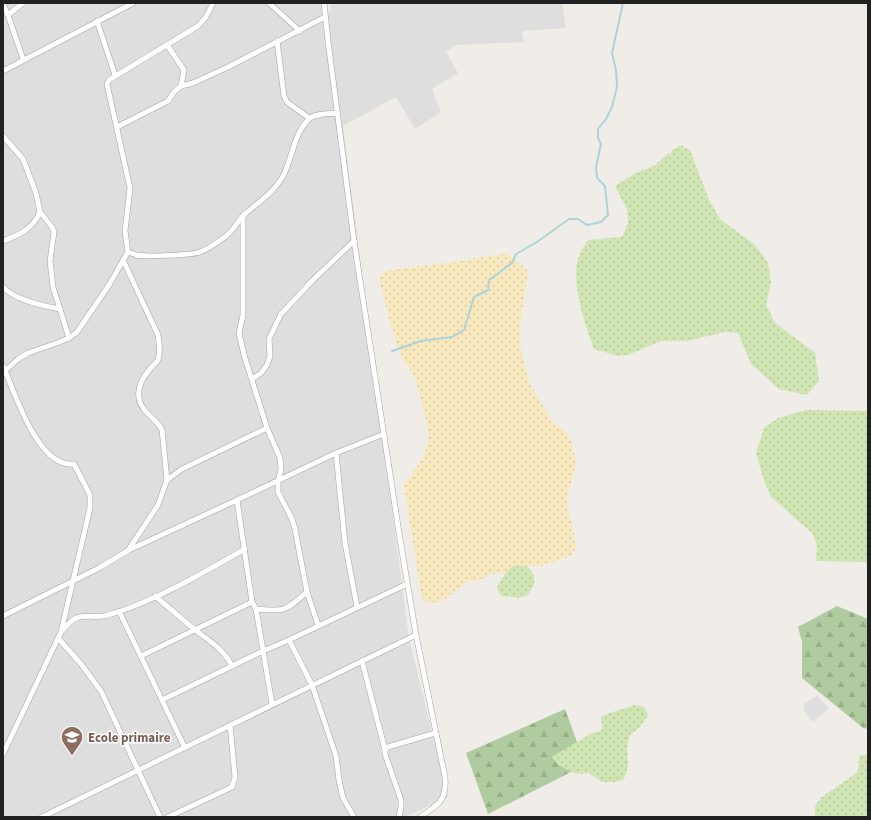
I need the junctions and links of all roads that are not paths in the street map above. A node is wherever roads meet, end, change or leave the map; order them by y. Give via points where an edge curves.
1 (23, 3) edge
2 (133, 3) edge
3 (213, 3) edge
4 (269, 3) edge
5 (324, 3) edge
6 (3, 4) edge
7 (8, 15) junction
8 (325, 17) junction
9 (97, 21) junction
10 (300, 31) junction
11 (277, 42) junction
12 (167, 45) junction
13 (24, 59) junction
14 (3, 70) edge
15 (115, 75) junction
16 (181, 86) junction
17 (338, 113) junction
18 (309, 118) junction
19 (118, 127) junction
20 (3, 136) edge
21 (40, 212) junction
22 (243, 216) junction
23 (3, 241) edge
24 (354, 241) junction
25 (128, 252) junction
26 (123, 260) junction
27 (3, 287) edge
28 (60, 309) junction
29 (69, 338) junction
30 (4, 370) edge
31 (252, 379) junction
32 (266, 428) junction
33 (384, 434) junction
34 (336, 453) junction
35 (167, 480) junction
36 (278, 481) junction
37 (237, 500) junction
38 (245, 549) junction
39 (129, 550) junction
40 (72, 580) junction
41 (407, 584) junction
42 (307, 592) junction
43 (155, 596) junction
44 (252, 602) junction
45 (357, 607) junction
46 (256, 609) junction
47 (119, 611) junction
48 (3, 616) edge
49 (318, 625) junction
50 (195, 630) junction
51 (61, 632) junction
52 (416, 635) junction
53 (58, 638) junction
54 (289, 640) junction
55 (263, 651) junction
56 (141, 656) junction
57 (362, 661) junction
58 (232, 666) junction
59 (312, 685) junction
60 (162, 700) junction
61 (272, 704) junction
62 (230, 725) junction
63 (435, 734) junction
64 (185, 748) junction
65 (385, 750) junction
66 (3, 754) edge
67 (138, 770) junction
68 (54, 811) junction
69 (42, 817) edge
70 (56, 817) edge
71 (160, 817) edge
72 (168, 817) edge
73 (354, 817) edge
74 (398, 817) edge
75 (420, 817) edge

1 - 7 street
2 - 9 street
3 - 12 street via 198,26
4 - 10 street
5 - 8 street
6 - 7 street
7 - 13 street
8 - 10 street
8 - 17 street
9 - 13 street
9 - 15 street
10 - 11 street
11 - 16 street via 228,67
11 - 18 street via 284,96 287,102
12 - 15 street
12 - 16 street via 184,70
13 - 14 street
15 - 19 street via 107,84
16 - 19 street via 168,102
17 - 18 street
17 - 24 street
18 - 22 street via 292,149 285,172 264,199
19 - 25 street via 130,188 125,232
20 - 21 street via 21,155 36,193
21 - 23 street via 34,224 28,229
21 - 28 street via 54,232 50,261 53,287
22 - 25 street via 227,235 198,253 149,256
22 - 31 street via 243,315 239,333
24 - 31 street via 281,314 269,339 270,356 267,365
24 - 33 street
25 - 26 street
26 - 29 street via 82,326
26 - 35 street via 159,341 158,360 139,386 139,398 143,408 159,423 162,430
27 - 28 street via 22,298
28 - 29 street
29 - 30 street via 28,353
30 - 40 street via 28,426 53,458 60,463 74,464 90,495 90,508
31 - 32 street
32 - 35 street via 182,469
32 - 36 street via 280,458 281,470
33 - 34 street
33 - 41 street
34 - 36 street
34 - 45 street via 345,543
35 - 39 street via 158,505
36 - 37 street
36 - 42 street via 280,498 292,518 295,529
37 - 38 street
37 - 39 street
38 - 43 street
38 - 44 street
39 - 40 street
40 - 48 street
40 - 51 street
41 - 45 street
41 - 52 street
42 - 46 street via 289,608 279,611
42 - 49 street
43 - 47 street
43 - 50 street
44 - 46 street
44 - 50 street
45 - 49 street
46 - 55 street
47 - 51 street via 104,616 77,617
47 - 56 street
49 - 54 street
50 - 56 street
50 - 58 street via 221,650
51 - 53 street
52 - 57 street
52 - 63 street
53 - 66 street
53 - 67 street via 101,691
54 - 55 street
54 - 59 street
55 - 58 street
55 - 61 street
56 - 60 street
57 - 59 street
57 - 65 street
58 - 60 street
59 - 61 street
59 - 73 street via 336,756 342,794
60 - 64 street
61 - 62 street
62 - 64 street
62 - 72 street via 235,777 232,787
63 - 65 street via 388,746
63 - 75 street via 446,788 444,797
64 - 67 street
65 - 74 street via 401,800
67 - 68 street
67 - 71 street
68 - 69 street
68 - 70 street

